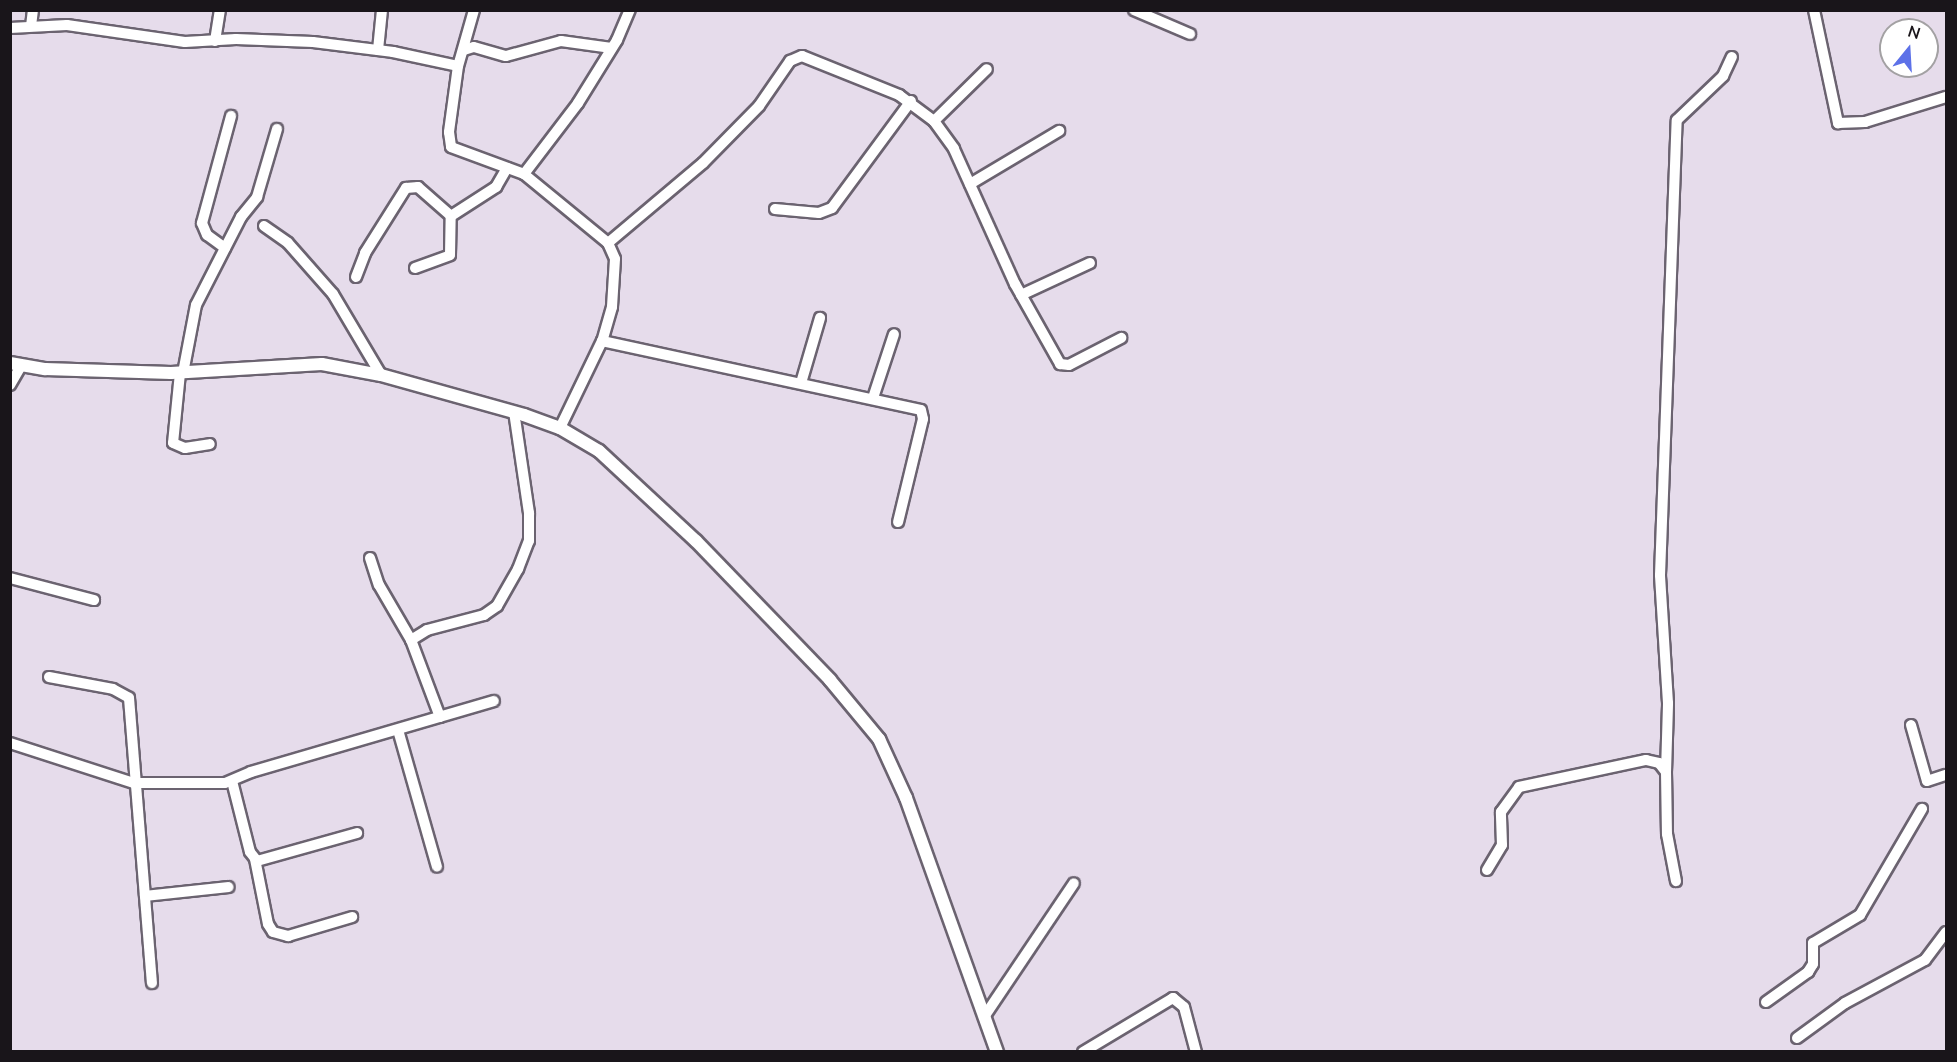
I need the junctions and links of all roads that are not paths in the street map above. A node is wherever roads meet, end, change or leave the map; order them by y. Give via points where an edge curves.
1 (33, 10) edge
2 (220, 10) edge
3 (381, 10) edge
4 (474, 10) edge
5 (630, 10) edge
6 (1134, 10) edge
7 (1814, 10) edge
8 (31, 26) junction
9 (10, 28) edge
10 (1190, 34) dead end
11 (215, 40) junction
12 (612, 48) junction
13 (378, 50) junction
14 (464, 50) junction
15 (1732, 57) dead end
16 (458, 66) junction
17 (987, 69) dead end
18 (1947, 97) edge
19 (911, 101) junction
20 (231, 116) dead end
21 (934, 120) junction
22 (277, 129) dead end
23 (1059, 131) dead end
24 (507, 168) junction
25 (524, 174) junction
26 (970, 184) junction
27 (775, 209) dead end
28 (451, 216) junction
29 (264, 226) dead end
30 (608, 243) junction
31 (225, 248) junction
32 (1090, 263) dead end
33 (415, 268) dead end
34 (356, 277) dead end
35 (1021, 295) junction
36 (820, 318) dead end
37 (894, 334) dead end
38 (1120, 338) dead end
39 (602, 341) junction
40 (16, 365) edge
41 (181, 373) junction
42 (381, 375) junction
43 (801, 383) junction
44 (10, 385) edge
45 (873, 398) junction
46 (514, 412) junction
47 (560, 428) junction
48 (210, 444) dead end
49 (898, 522) dead end
50 (370, 558) dead end
51 (10, 578) edge
52 (94, 600) dead end
53 (411, 640) junction
54 (49, 677) dead end
55 (494, 701) dead end
56 (440, 717) junction
57 (1911, 725) dead end
58 (398, 729) junction
59 (10, 744) edge
60 (1666, 772) junction
61 (1947, 775) edge
62 (232, 781) junction
63 (134, 783) junction
64 (1922, 809) dead end
65 (357, 833) dead end
66 (255, 859) junction
67 (437, 867) dead end
68 (1487, 870) dead end
69 (1676, 881) dead end
70 (1074, 883) dead end
71 (229, 887) dead end
72 (145, 896) junction
73 (352, 917) dead end
74 (1946, 935) edge
75 (152, 983) dead end
76 (1766, 1002) dead end
77 (984, 1017) junction
78 (1797, 1038) dead end
79 (1086, 1051) edge
80 (997, 1052) edge
81 (1196, 1052) edge

1 - 8 street
2 - 11 street
3 - 13 street
4 - 14 street
5 - 12 street
6 - 10 street
7 - 18 street via 1838,123 1865,122
8 - 9 street
8 - 11 street via 81,26 185,42
11 - 13 street via 313,42
12 - 14 street via 561,41 506,56 474,47
12 - 25 street via 560,130
13 - 16 street
14 - 16 street
15 - 60 street via 1723,75 1677,120 1660,575 1668,703
16 - 24 street via 450,145 460,154
17 - 21 street
19 - 21 street
19 - 27 street via 832,208 819,213
19 - 30 street via 830,65 797,56 759,106 704,163
20 - 31 street via 202,223 207,235
21 - 26 street via 954,148
22 - 31 street via 256,197
23 - 26 street
24 - 25 street
24 - 28 street via 496,187
25 - 30 street
26 - 35 street
28 - 33 street via 450,255
28 - 34 street via 432,196 410,185 365,253
29 - 42 street via 288,243 333,294
30 - 39 street via 615,259 615,280
31 - 41 street via 191,316
32 - 35 street
35 - 38 street via 1062,366
36 - 43 street
37 - 45 street
39 - 43 street
39 - 47 street
40 - 41 street
40 - 44 street
41 - 42 street via 322,364
41 - 48 street via 173,443 185,448
42 - 46 street
43 - 45 street
45 - 49 street via 919,408 924,415
46 - 47 street
46 - 53 street via 529,513 529,541 518,569 497,606 484,615 427,630
47 - 77 street via 629,475 866,721 898,779
50 - 53 street via 380,585
51 - 52 street
53 - 56 street
54 - 63 street via 113,689 129,698
55 - 56 street
56 - 58 street
57 - 61 street via 1927,781
58 - 62 street
58 - 67 street
59 - 63 street
60 - 68 street via 1659,763 1629,760 1519,787 1501,812 1502,845
60 - 69 street via 1668,842
62 - 63 street
62 - 66 street
63 - 72 street
64 - 76 street via 1860,915 1813,943 1813,964 1808,972
65 - 66 street via 270,860
66 - 73 street via 273,932 288,936
70 - 77 street
71 - 72 street
72 - 75 street
74 - 78 street via 1925,960 1845,1004
77 - 80 street
79 - 81 street via 1173,998 1184,1007

